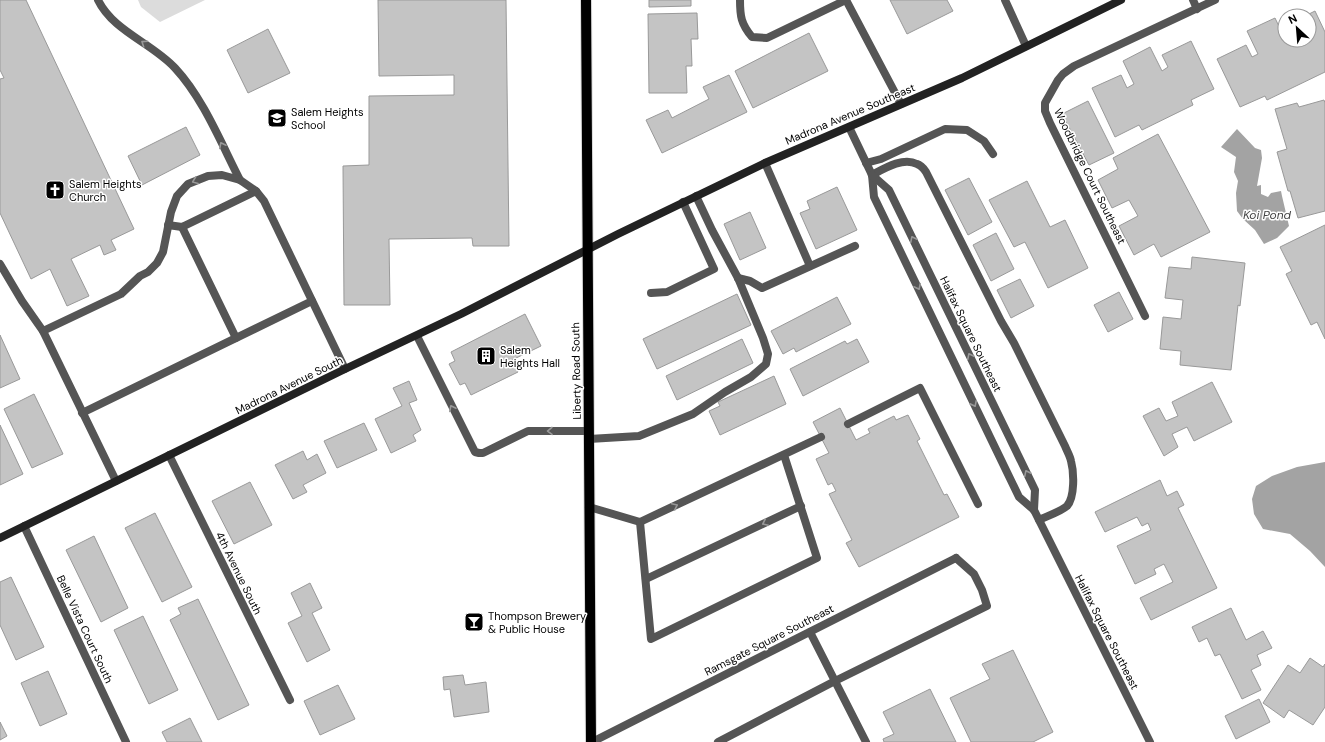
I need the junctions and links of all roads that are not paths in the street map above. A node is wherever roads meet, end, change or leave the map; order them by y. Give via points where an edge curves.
1 (98, 0) edge
2 (586, 0) edge
3 (740, 0) edge
4 (846, 0) edge
5 (1005, 0) edge
6 (1121, 0) edge
7 (1193, 0) edge
8 (1215, 0) edge
9 (1109, 3) edge
10 (1198, 9) junction
11 (1026, 46) junction
12 (901, 104) junction
13 (849, 127) junction
14 (993, 154) dead end
15 (866, 162) junction
16 (765, 163) junction
17 (872, 174) junction
18 (240, 180) junction
19 (256, 191) junction
20 (696, 196) junction
21 (683, 202) junction
22 (168, 225) junction
23 (182, 227) junction
24 (855, 246) dead end
25 (587, 250) junction
26 (0, 264) edge
27 (810, 266) junction
28 (738, 278) junction
29 (651, 293) dead end
30 (312, 301) junction
31 (1145, 316) dead end
32 (43, 331) junction
33 (417, 336) junction
34 (236, 338) junction
35 (345, 369) junction
36 (82, 413) junction
37 (848, 424) dead end
38 (589, 435) junction
39 (821, 437) dead end
40 (169, 455) junction
41 (784, 455) junction
42 (116, 481) junction
43 (978, 504) dead end
44 (801, 506) junction
45 (589, 507) junction
46 (1034, 510) junction
47 (1039, 520) junction
48 (640, 522) junction
49 (24, 526) junction
50 (0, 538) edge
51 (646, 580) junction
52 (810, 632) junction
53 (835, 681) junction
54 (290, 700) dead end
55 (126, 742) edge
56 (592, 742) edge
57 (718, 742) edge
58 (866, 742) edge
59 (1150, 742) edge

18 -> 1 street via 207,115 175,68 106,14
2 - 25 main road, Liberty Road South
3 - 4 street via 744,28 752,37 767,38
4 - 12 street
5 - 11 street
6 - 9 main road, Madrona Avenue Southeast
7 - 10 street
8 - 10 street, Woodbridge Court Southeast
9 - 11 main road, Madrona Avenue Southeast
10 - 31 street, Woodbridge Court Southeast via 1074,66 1058,80 1045,103 1050,123
11 - 12 main road, Madrona Avenue Southeast via 962,78
12 - 13 main road, Madrona Avenue Southeast
13 - 15 street, Halifax Square Southeast
13 - 16 main road, Madrona Avenue Southeast
14 - 15 street via 984,141 967,130 945,129 881,159
15 - 17 street, Halifax Square Southeast
16 - 20 main road, Madrona Avenue Southeast
16 - 27 street
17 -> 46 street, Halifax Square Southeast via 877,204 1019,497
46 -> 17 street, Halifax Square Southeast via 1035,490 1018,454 889,190
17 - 47 street via 903,162 916,163 926,172 1065,446 1072,466 1073,489 1070,502 1066,507
18 - 19 street
18 -> 22 street via 222,175 208,176 188,184 177,196
19 - 23 street
19 - 30 street via 264,201
20 - 21 main road, Madrona Avenue Southeast
20 - 28 street
21 - 25 main road, Madrona Avenue Southeast
21 - 29 street via 714,269 667,292
22 - 23 street
22 - 32 street via 163,252 158,263 148,272 121,294
23 - 34 street
24 - 27 street
25 - 33 main road, Madrona Avenue South
25 - 38 main road, Liberty Road South
26 - 32 street via 22,302
27 - 28 street via 762,288
28 - 38 street via 763,338 768,354 766,364 751,377 693,414 639,436
30 - 34 street
30 - 35 street
32 - 36 street
33 - 35 main road, Madrona Avenue South
38 -> 33 street via 528,431 483,453 474,452
34 - 36 street
35 - 40 main road, Madrona Avenue South
36 - 42 street
37 - 43 street via 920,388
38 - 45 main road, Liberty Road South
39 - 41 street
40 - 42 main road, Madrona Avenue South
40 - 54 street, 4th Avenue South
41 - 44 street
48 -> 41 street
42 - 49 main road, Madrona Avenue South
44 -> 51 street
44 - 51 street via 817,558 651,639
45 - 48 street
45 - 56 main road, Liberty Road South
46 - 47 street, Halifax Square Southeast
47 - 59 street, Halifax Square Southeast
48 - 51 street
49 - 50 main road, Madrona Avenue South
49 - 55 street, Belle Vista Court South
52 - 53 street
52 - 53 street, Ramsgate Square Southeast via 956,558 974,574 987,606
52 - 56 street, Ramsgate Square Southeast
53 - 57 street
53 - 58 street

